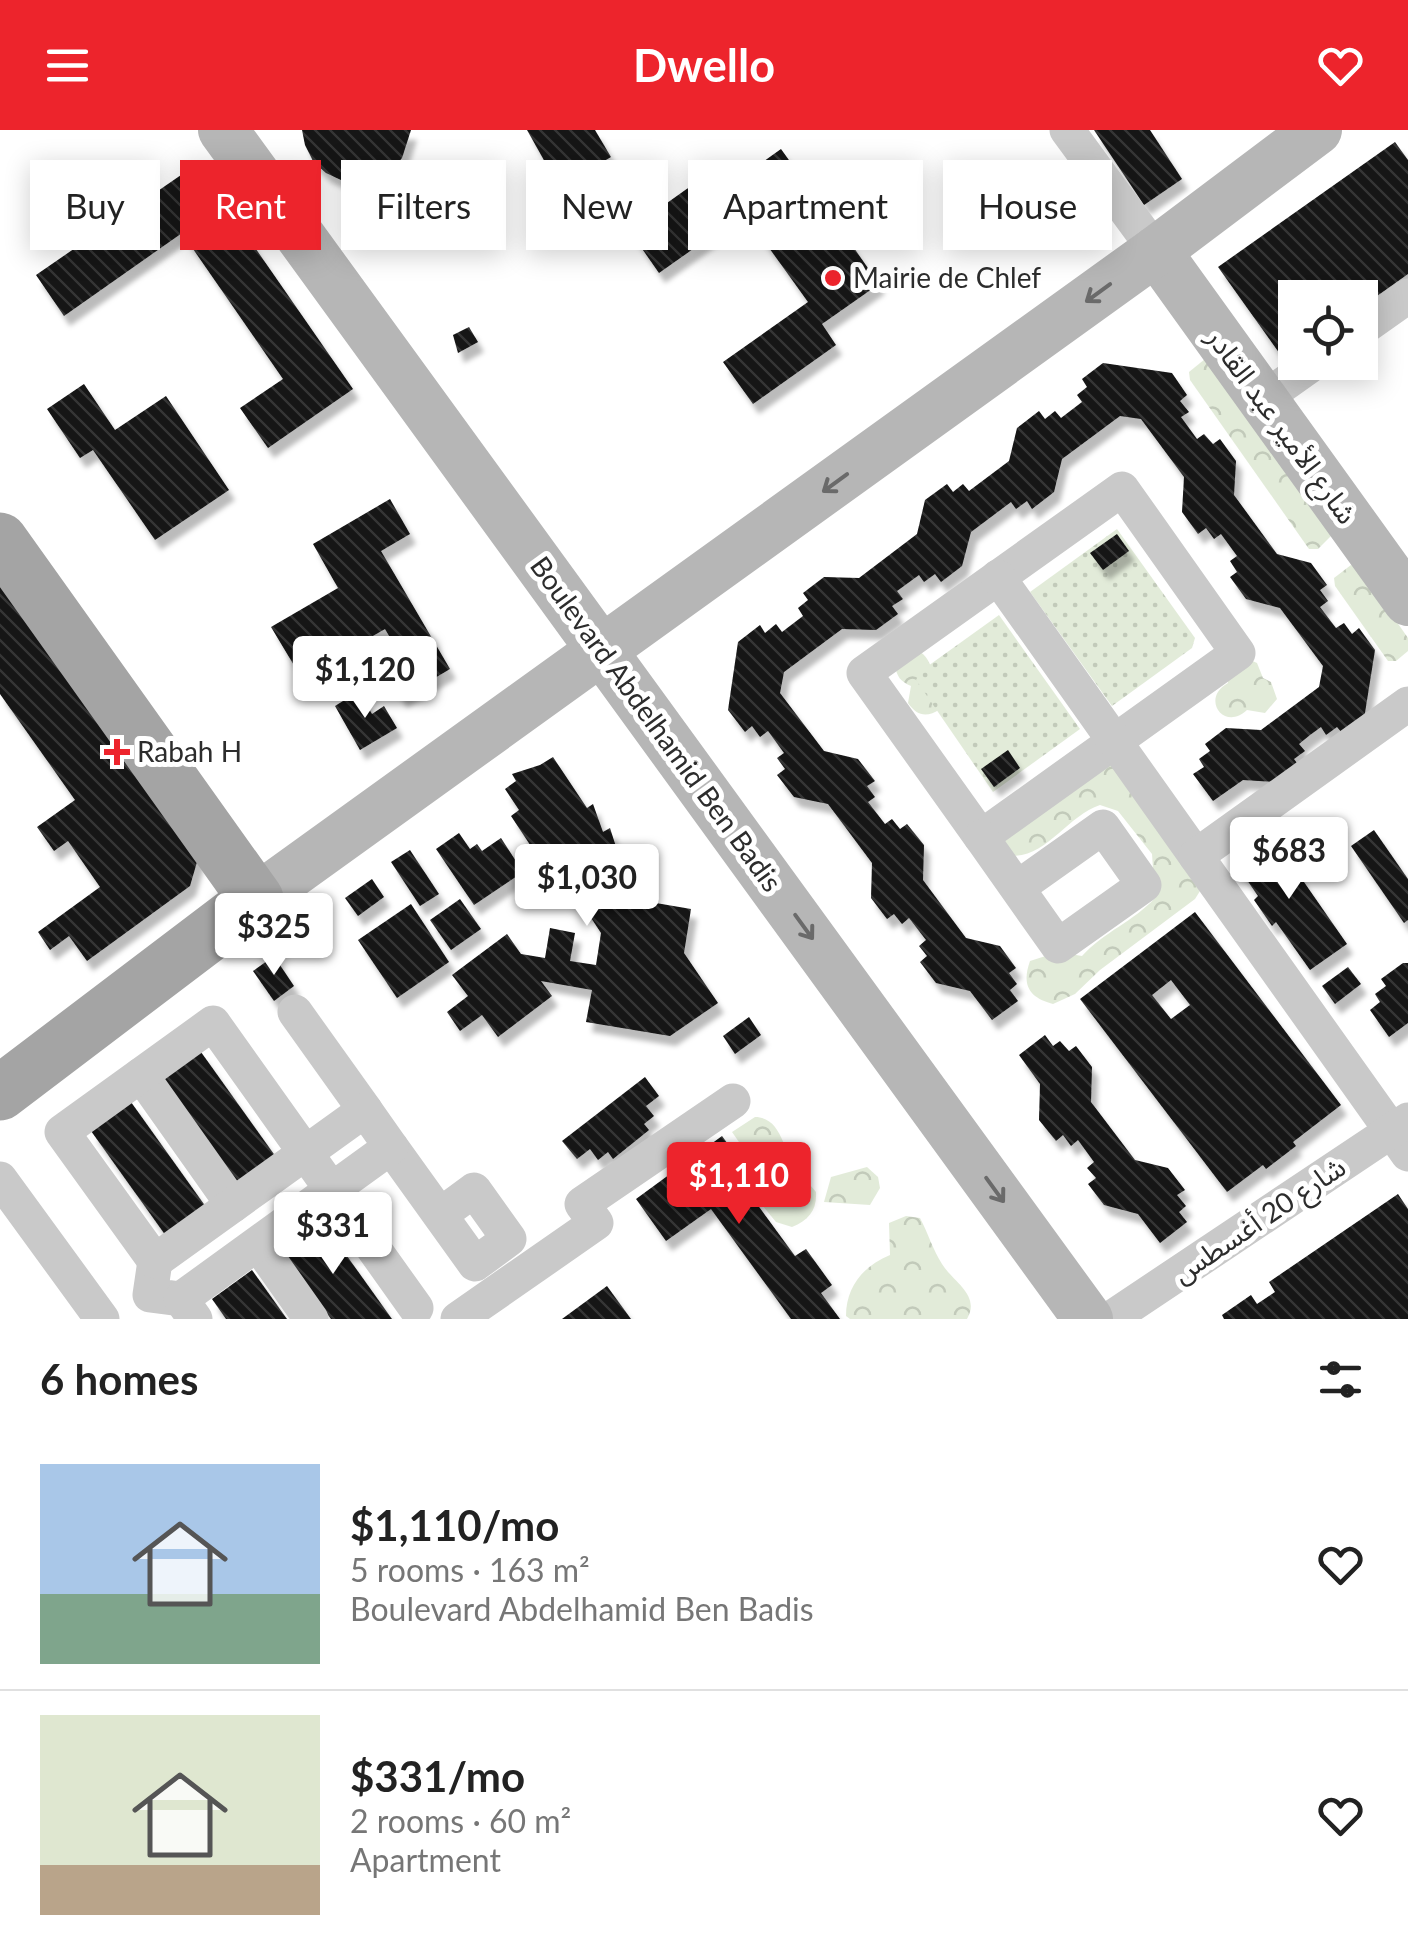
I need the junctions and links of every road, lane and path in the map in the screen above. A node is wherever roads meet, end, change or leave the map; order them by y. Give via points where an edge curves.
1 (223, 130) edge
2 (1067, 130) edge
3 (1317, 130) edge
4 (1156, 251) junction
5 (1408, 296) edge
6 (1378, 317) edge
7 (1290, 380) edge
8 (1263, 400) junction
9 (0, 540) edge
10 (998, 577) junction
11 (1408, 600) edge
12 (602, 650) junction
13 (1408, 704) edge
14 (1114, 741) junction
15 (981, 837) junction
16 (1196, 856) junction
17 (1017, 888) dead end
18 (256, 899) junction
19 (295, 1012) dead end
20 (141, 1076) junction
21 (0, 1093) edge
22 (733, 1101) dead end
23 (365, 1110) junction
24 (1403, 1135) edge
25 (392, 1147) junction
26 (305, 1153) junction
27 (0, 1180) edge
28 (332, 1190) junction
29 (233, 1205) junction
30 (440, 1215) dead end
31 (258, 1244) junction
32 (170, 1294) edge
33 (416, 1308) dead end
34 (102, 1319) edge
35 (116, 1319) edge
36 (312, 1319) edge
37 (458, 1319) edge
38 (1088, 1319) edge
39 (1110, 1319) edge

1 - 12 main road, Boulevard Abdelhamid Ben Badis
2 - 4 street
3 - 4 main road
4 - 8 main road, شارع الأمير عبد القادر
4 -> 12 main road
5 - 6 street
7 - 8 street
8 - 11 main road, شارع الأمير عبد القادر
9 - 18 main road
10 - 14 street
10 - 14 street via 1122,489 1238,653
10 - 15 street via 864,673
12 - 18 main road
12 -> 38 main road, Boulevard Abdelhamid Ben Badis
13 - 16 street
14 - 15 street
14 - 16 street
15 - 17 street
16 - 24 street
18 - 21 main road
19 - 23 street
20 - 26 street via 213,1024
20 - 29 street
20 - 32 street via 62,1132
22 - 37 street via 582,1204 596,1223
23 - 25 street
23 - 26 street
24 - 39 street, شارع 20 أغسطس
25 - 28 street
25 - 30 street
26 - 28 street
26 - 29 street
27 - 34 street
28 - 31 street
28 - 33 street
29 - 32 street
31 - 32 street
31 - 36 street
32 - 35 street

